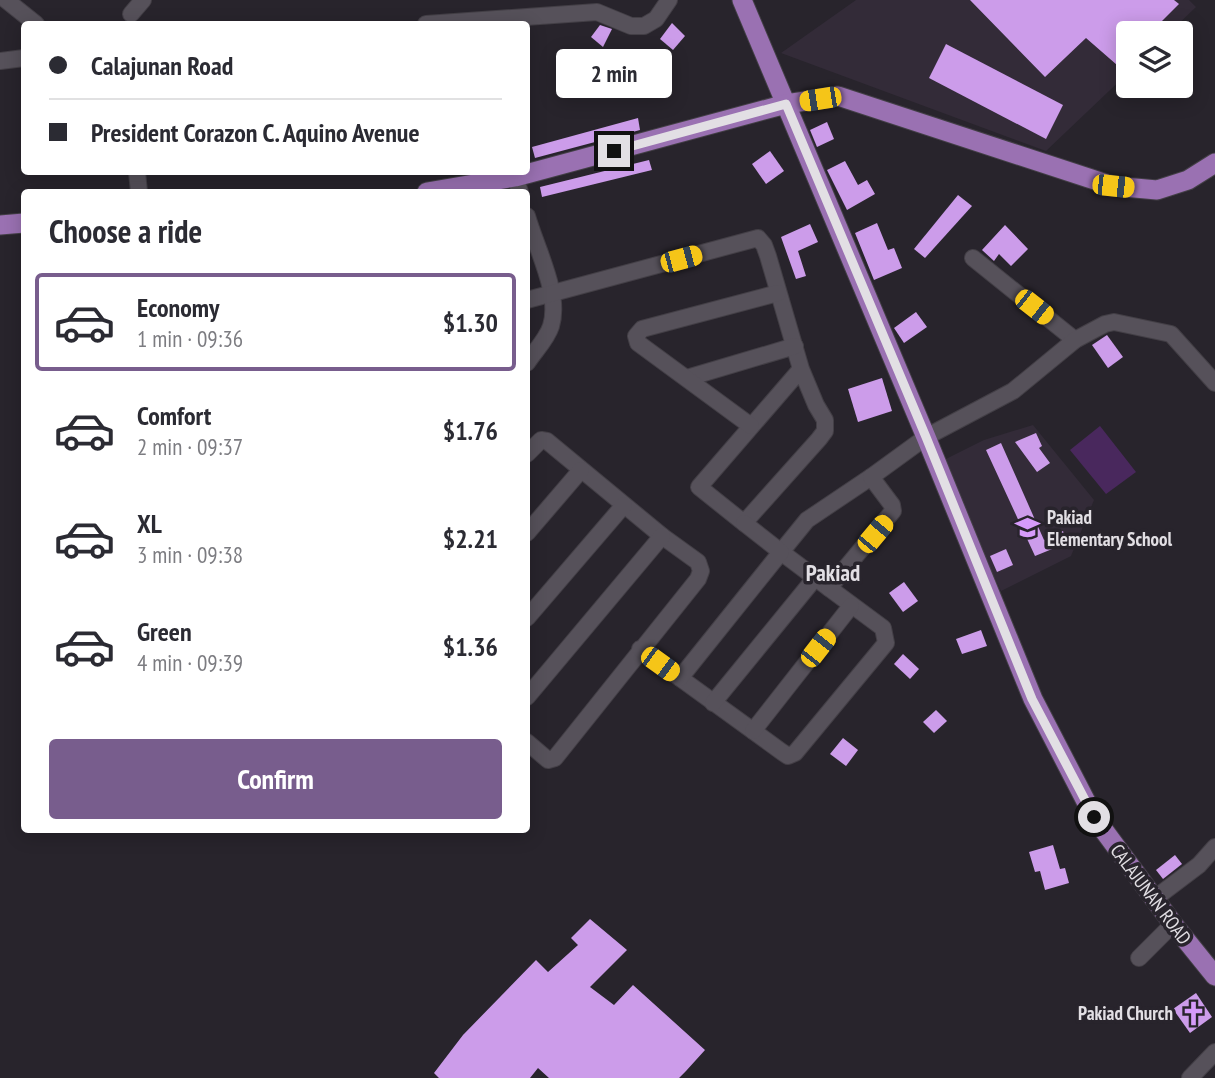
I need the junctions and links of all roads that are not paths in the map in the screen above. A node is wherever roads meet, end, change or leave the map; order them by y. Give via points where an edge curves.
1 (6, 0) edge
2 (143, 0) edge
3 (669, 0) edge
4 (742, 0) edge
5 (131, 14) dead end
6 (32, 21) edge
7 (465, 21) edge
8 (21, 58) edge
9 (0, 61) edge
10 (786, 104) junction
11 (1215, 163) edge
12 (517, 185) edge
13 (466, 189) edge
14 (21, 223) edge
15 (0, 225) edge
16 (530, 225) edge
17 (973, 258) dead end
18 (778, 293) junction
19 (553, 295) junction
20 (530, 299) edge
21 (1075, 340) junction
22 (795, 346) junction
23 (530, 359) edge
24 (801, 369) junction
25 (687, 378) junction
26 (1215, 383) edge
27 (751, 426) junction
28 (926, 437) junction
29 (530, 450) edge
30 (581, 470) junction
31 (871, 477) junction
32 (624, 505) junction
33 (744, 523) junction
34 (530, 530) edge
35 (662, 536) junction
36 (781, 552) junction
37 (815, 578) junction
38 (829, 588) junction
39 (851, 606) junction
40 (530, 615) edge
41 (640, 649) junction
42 (680, 678) junction
43 (530, 694) edge
44 (713, 703) junction
45 (753, 732) junction
46 (530, 745) edge
47 (1215, 847) edge
48 (1154, 899) junction
49 (1173, 924) junction
50 (1139, 958) dead end
51 (1215, 976) edge
52 (1215, 1052) edge
53 (1190, 1078) edge

1 - 6 street
2 - 5 street
3 - 7 street via 656,19 644,26 631,26 597,12
4 - 10 main road, CALAJUNAN ROAD
8 - 9 street
10 - 11 main road via 838,96 1113,186 1157,190 1188,180
10 - 12 main road
10 - 28 main road, CALAJUNAN ROAD
12 - 13 main road
14 - 15 main road
16 - 19 street
17 - 21 street
18 - 19 street via 758,238
18 - 22 street
18 - 25 street via 642,329 636,336 638,343
19 - 20 street
19 - 23 street via 551,328
21 - 26 street via 1114,323 1163,331 1171,334
21 - 28 street via 1013,391
22 - 24 street
22 - 25 street
24 - 27 street
24 - 33 street via 825,419 825,431
25 - 27 street
27 - 33 street via 699,487
28 - 31 street
28 - 48 main road, CALAJUNAN ROAD via 1032,699 1094,817
29 - 30 street via 535,443 547,441
30 - 32 street
30 - 34 street
31 - 36 street via 807,520
31 - 38 street via 893,511
32 - 35 street
32 - 40 street
33 - 36 street
35 - 41 street via 698,562 701,571
35 - 43 street
36 - 37 street
36 - 42 street
37 - 38 street
37 - 44 street
38 - 39 street
39 - 45 street
39 - 45 street via 883,628 886,643 795,753 788,755
41 - 42 street
41 - 46 street via 555,758 548,760
42 - 44 street
44 - 45 street
47 - 48 street
48 - 49 main road, CALAJUNAN ROAD
49 - 50 street
49 - 51 main road, CALAJUNAN ROAD
52 - 53 street

